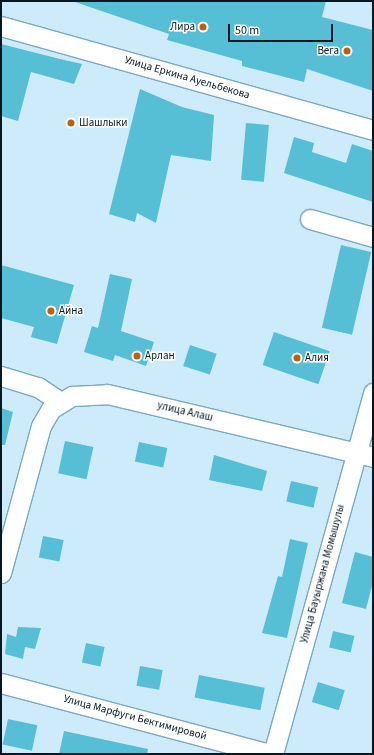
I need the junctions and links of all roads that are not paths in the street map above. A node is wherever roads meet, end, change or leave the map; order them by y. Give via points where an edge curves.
1 (1, 26) edge
2 (373, 130) edge
3 (310, 219) dead end
4 (373, 237) edge
5 (1, 376) edge
6 (373, 393) edge
7 (59, 401) junction
8 (365, 455) edge
9 (1, 573) edge
10 (1, 683) edge
11 (270, 754) edge
12 (273, 754) edge

1 - 2 street, Улица Еркина Ауельбекова
3 - 4 street
5 - 7 street via 38,387
6 - 8 street, Улица Бауыржана Момышулы
7 - 8 street, улица Алаш via 72,396 107,394
7 - 9 street via 41,426 33,447
8 - 12 street, Улица Бауыржана Момышулы
10 - 11 street, Улица Марфуги Бектимировой

